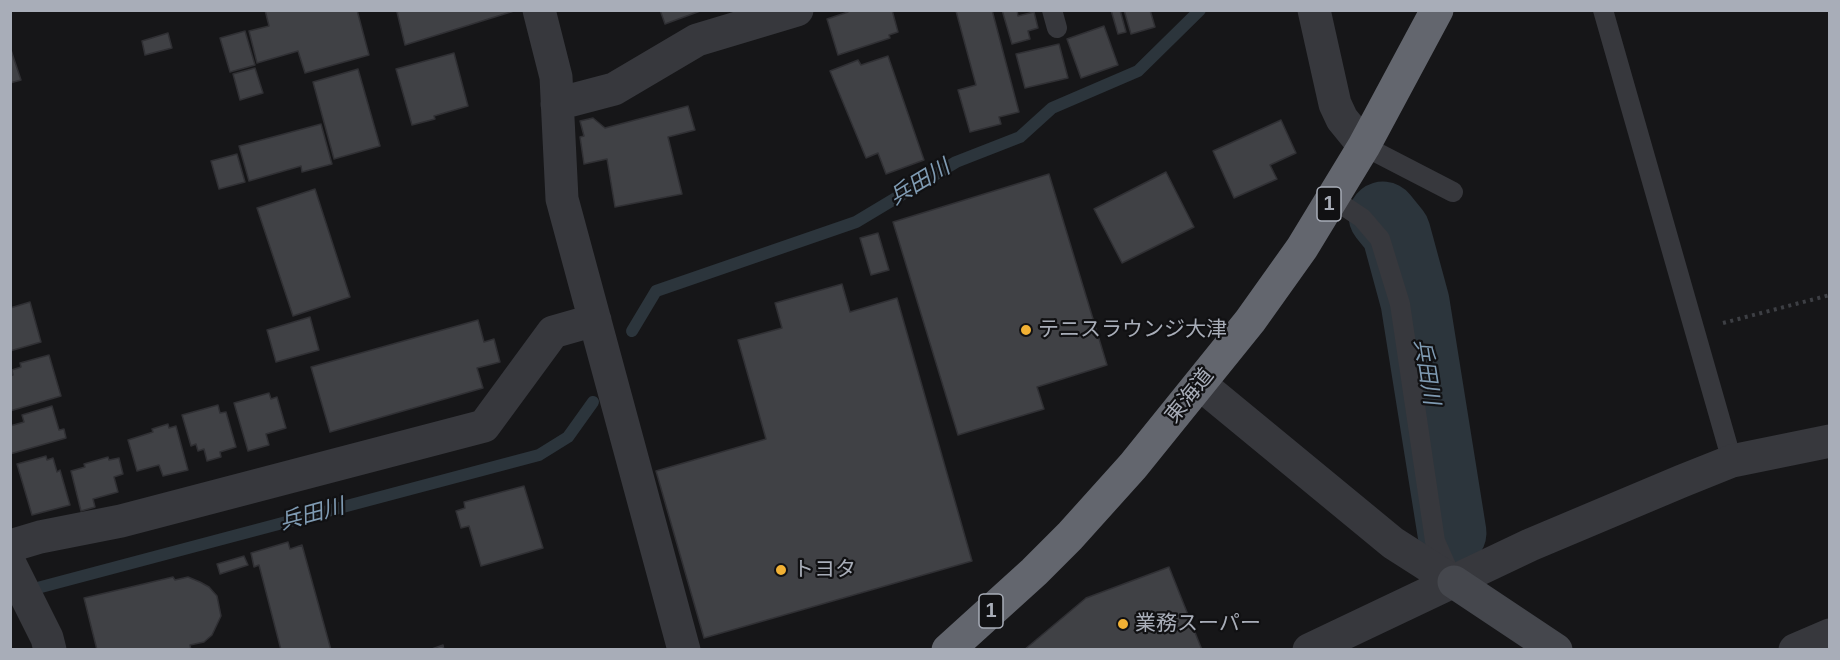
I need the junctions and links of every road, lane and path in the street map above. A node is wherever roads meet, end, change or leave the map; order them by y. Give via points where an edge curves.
1 (539, 10) edge
2 (797, 10) edge
3 (1314, 10) edge
4 (1437, 10) edge
5 (1603, 10) edge
6 (557, 104) junction
7 (1364, 146) junction
8 (1453, 192) dead end
9 (1332, 198) junction
10 (1830, 295) edge
11 (594, 320) junction
12 (1695, 331) junction
13 (1200, 384) junction
14 (1830, 441) edge
15 (1732, 461) junction
16 (12, 561) edge
17 (1454, 582) junction
18 (1830, 635) edge
19 (49, 644) edge
20 (684, 650) edge
21 (948, 650) edge
22 (1309, 650) edge
23 (1556, 650) edge
24 (1795, 650) edge

1 - 6 street via 556,77
2 - 6 street via 697,40 614,89
3 - 7 street via 1335,104
4 - 7 highway, 東海道 / 1
5 - 12 lane
6 - 11 street via 562,199
7 - 8 lane
7 - 9 highway, 東海道 / 1
9 - 13 highway, 東海道 / 1 via 1250,321
9 - 17 lane via 1362,218 1380,239 1400,303 1435,541
10 - 12 path
11 - 16 street via 553,332 484,426 121,521 40,537
11 - 20 street
12 - 15 lane
13 - 17 street via 1393,543
13 - 21 highway, 東海道 / 1 via 1070,536
14 - 15 street
15 - 17 street via 1530,545
16 - 19 street
17 - 22 street
17 - 23 street
18 - 24 street

